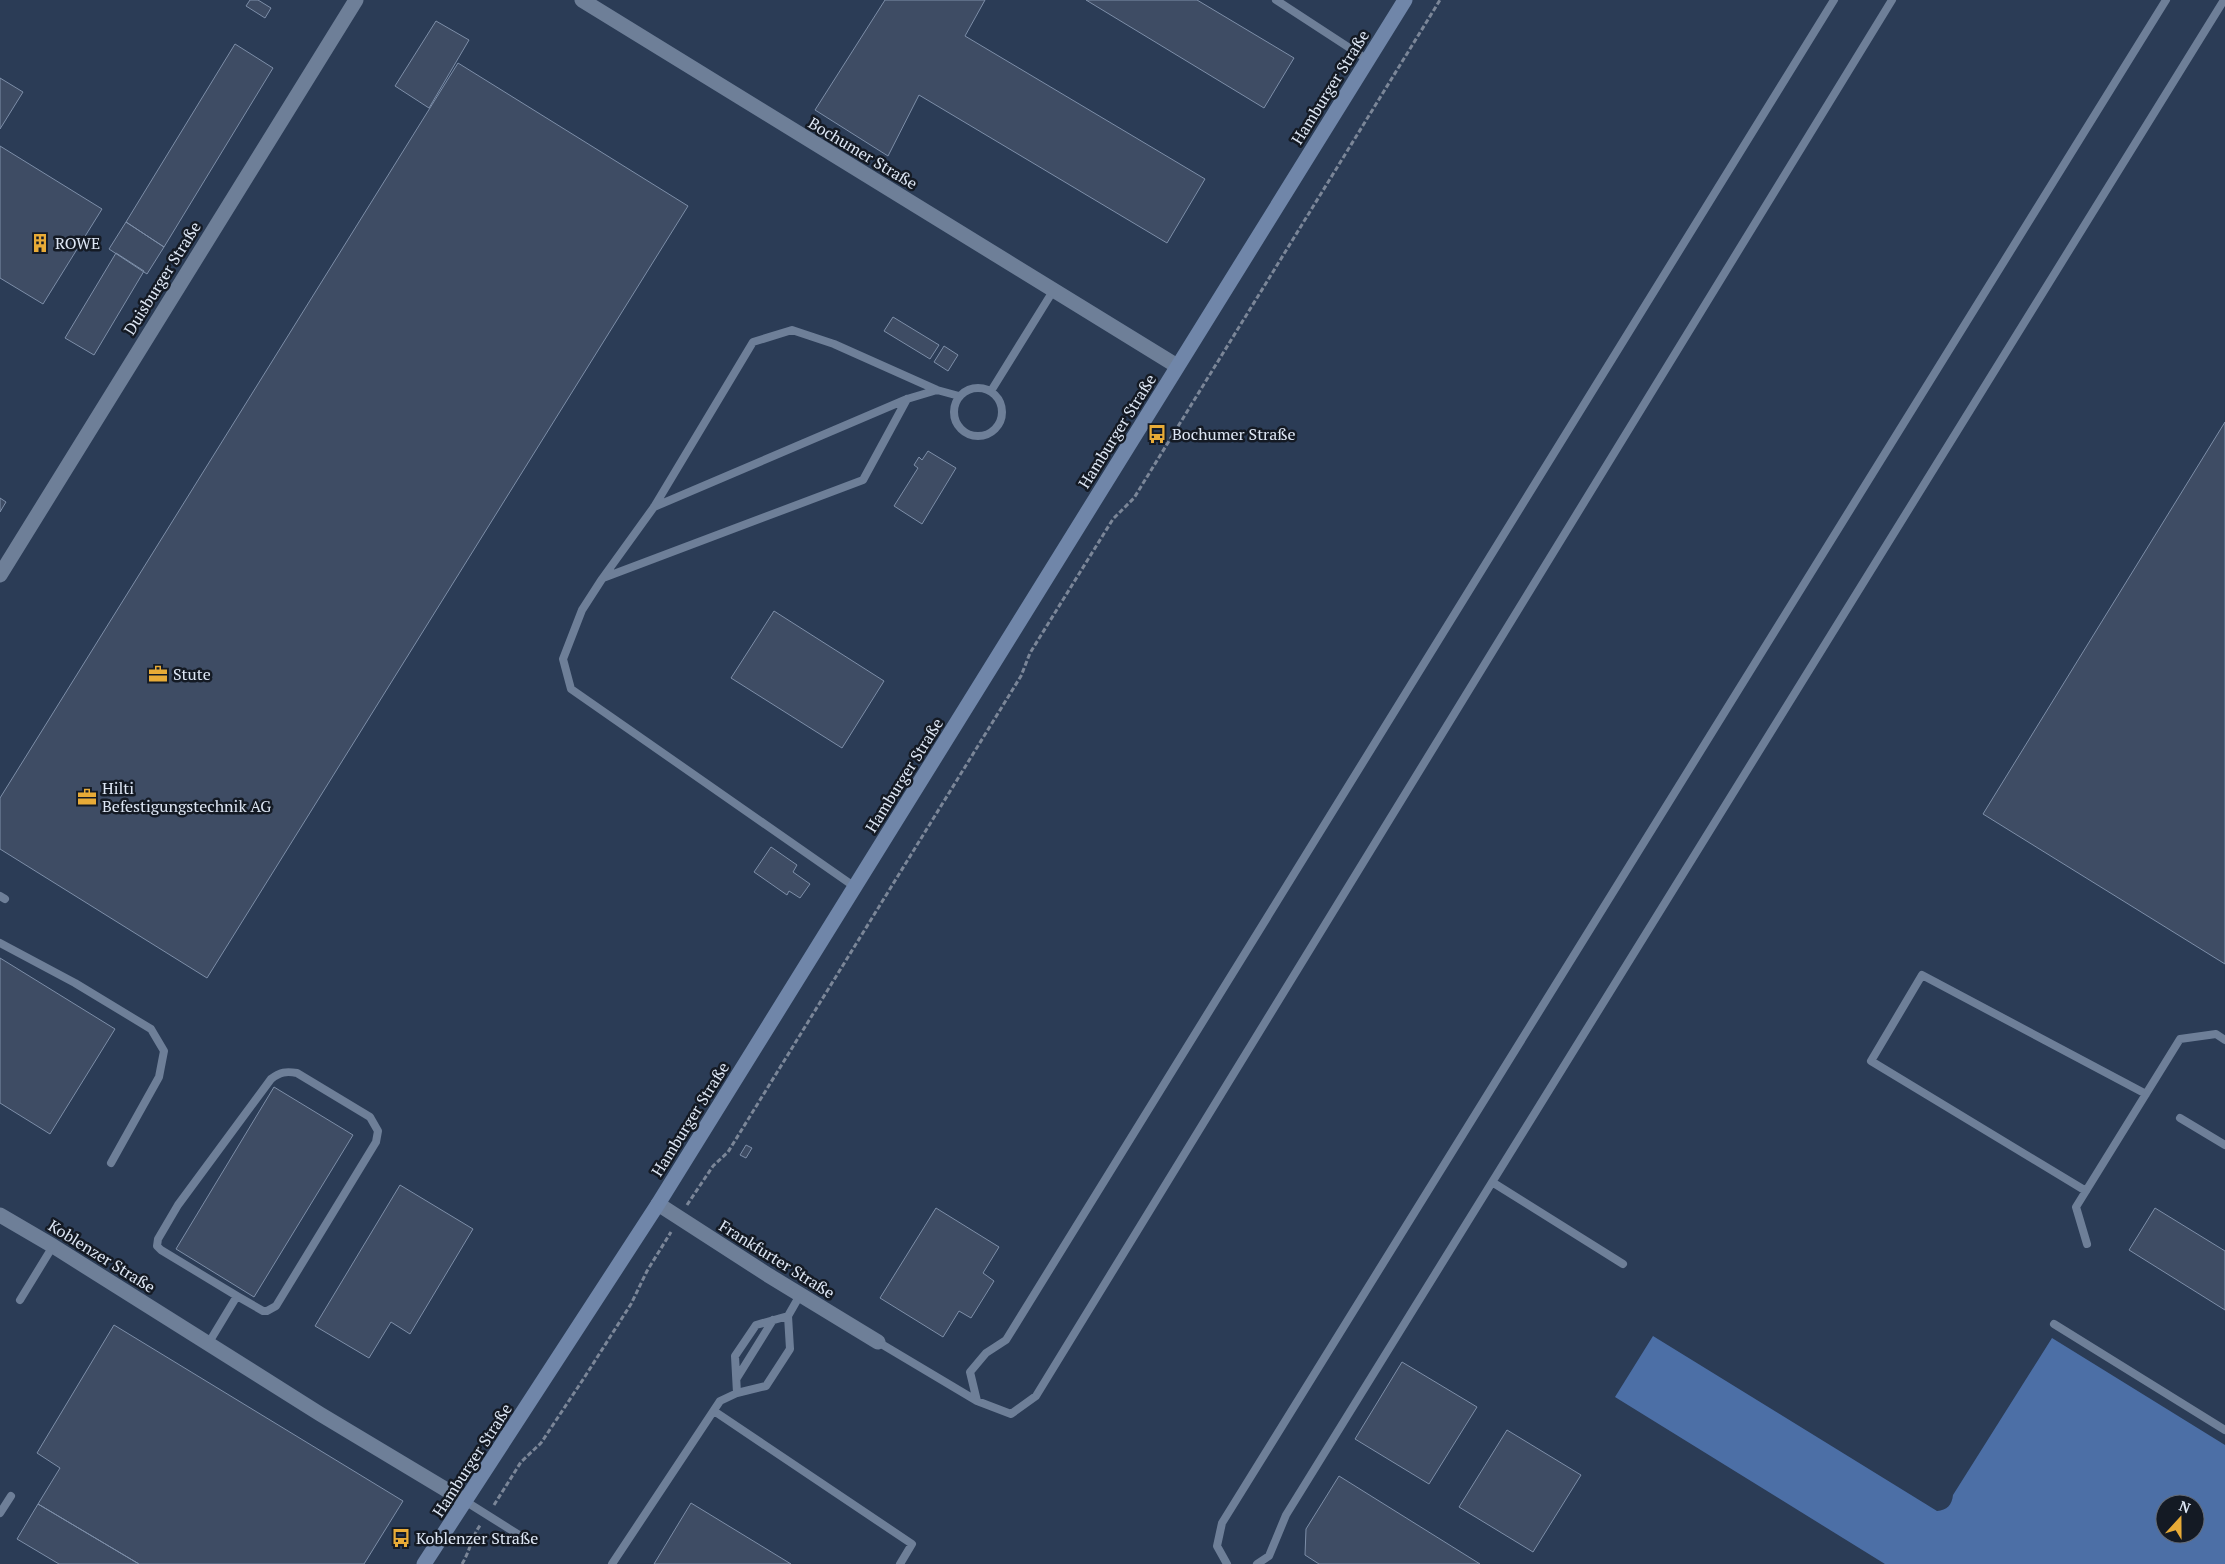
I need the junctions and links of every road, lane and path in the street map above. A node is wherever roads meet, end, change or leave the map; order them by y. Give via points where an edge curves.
1 (356, 0) edge
2 (582, 0) edge
3 (1276, 0) edge
4 (1405, 0) edge
5 (1440, 0) edge
6 (1834, 0) edge
7 (1892, 0) edge
8 (2166, 0) edge
9 (2224, 0) edge
10 (1368, 60) junction
11 (1053, 291) junction
12 (1178, 366) junction
13 (937, 390) junction
14 (991, 391) junction
15 (959, 396) junction
16 (907, 399) junction
17 (654, 508) junction
18 (0, 575) edge
19 (602, 579) junction
20 (855, 887) junction
21 (0, 943) edge
22 (2225, 1040) edge
23 (2146, 1094) junction
24 (2180, 1118) dead end
25 (2225, 1145) edge
26 (111, 1163) dead end
27 (1492, 1182) junction
28 (2086, 1191) junction
29 (658, 1204) junction
30 (0, 1215) edge
31 (679, 1218) junction
32 (2087, 1244) dead end
33 (53, 1246) junction
34 (1622, 1264) dead end
35 (800, 1295) junction
36 (237, 1296) junction
37 (20, 1300) dead end
38 (788, 1316) junction
39 (772, 1320) junction
40 (2054, 1324) dead end
41 (878, 1342) joint
42 (208, 1344) junction
43 (736, 1379) junction
44 (737, 1393) junction
45 (977, 1401) junction
46 (714, 1411) junction
47 (2225, 1430) edge
48 (11, 1496) dead end
49 (465, 1501) junction
50 (0, 1513) edge
51 (488, 1516) junction
52 (519, 1535) dead end
53 (424, 1564) edge
54 (462, 1564) edge
55 (612, 1564) edge
56 (900, 1564) edge
57 (1227, 1564) edge
58 (1256, 1564) edge

1 - 18 street, Duisburger Straße
2 - 11 street, Bochumer Straße
3 - 10 lane
4 - 10 street, Hamburger Straße
5 - 31 path via 1134,498 1113,519 1045,628 1030,653 1022,676 733,1144 713,1166
6 - 45 lane via 1006,1340 986,1353 970,1372
7 - 45 lane via 1036,1396 1011,1414
8 - 57 lane via 1222,1523 1217,1546
9 - 27 lane
10 - 12 street, Hamburger Straße
11 - 12 street, Bochumer Straße
11 - 14 lane
12 - 20 street, Hamburger Straße
13 - 15 lane
13 - 16 lane
13 - 17 lane via 834,344 792,330 753,342
14 - 15 lane via 980,387 968,389
14 - 15 lane via 1000,399 1001,422 982,436 960,429 954,407
16 - 17 lane
16 - 19 lane via 864,480
17 - 19 lane
19 - 20 lane via 582,610 563,660 571,689
20 - 29 street, Hamburger Straße
21 - 26 lane via 151,1029 164,1052 158,1077
22 - 23 lane via 2216,1034 2180,1039
23 - 28 lane
23 - 28 lane via 1922,974 1871,1061
24 - 25 lane
27 - 34 lane
27 - 58 lane via 1286,1515 1269,1556
28 - 32 lane via 2076,1207
29 - 31 street, Frankfurter Straße
29 - 49 street, Hamburger Straße
30 - 33 street, Koblenzer Straße
31 - 35 street, Frankfurter Straße
31 - 51 path via 631,1304 541,1443 521,1462
33 - 37 lane
33 - 42 street, Koblenzer Straße
35 - 38 lane
35 - 41 street, Frankfurter Straße
36 - 36 lane via 263,1311 276,1306 376,1142 378,1132 370,1117 297,1073 286,1071 271,1079 178,1206 158,1239 157,1246 161,1250
36 - 42 lane
38 - 39 lane
38 - 44 lane via 790,1349 766,1386
39 - 43 lane
39 - 43 lane via 756,1325 735,1356
40 - 47 lane
41 - 45 lane
42 - 49 street, Koblenzer Straße
43 - 44 lane
44 - 46 lane via 720,1401
46 - 55 lane
46 - 56 lane via 912,1544
48 - 50 lane
49 - 51 lane
49 - 53 street, Hamburger Straße
51 - 52 lane
51 - 54 path via 475,1532

